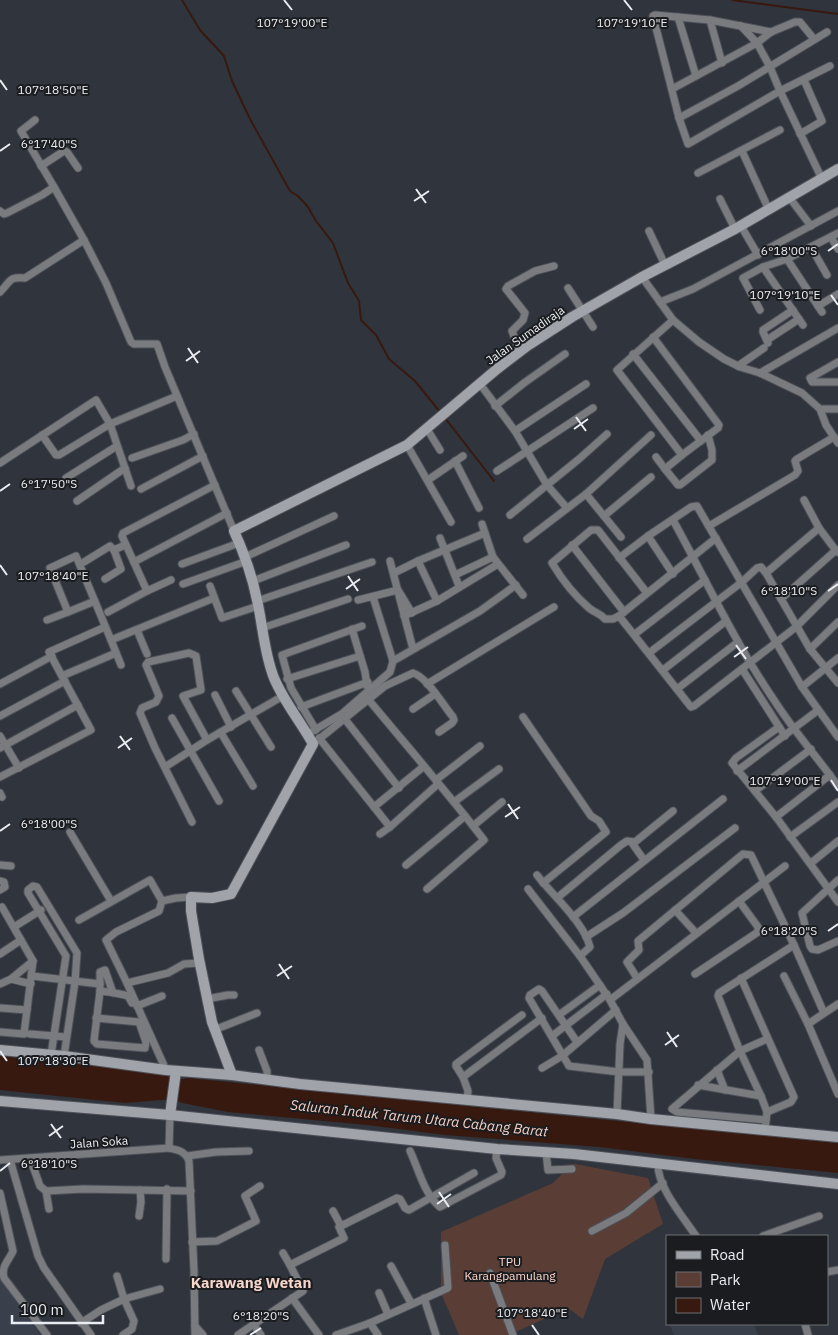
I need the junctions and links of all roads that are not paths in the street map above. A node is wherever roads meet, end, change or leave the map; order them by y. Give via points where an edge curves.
1 (678, 17) junction
2 (710, 20) junction
3 (740, 26) junction
4 (771, 32) junction
5 (826, 32) dead end
6 (814, 39) junction
7 (756, 43) junction
8 (722, 63) junction
9 (830, 66) dead end
10 (770, 67) junction
11 (696, 76) junction
12 (804, 80) junction
13 (672, 89) junction
14 (780, 91) junction
15 (679, 118) junction
16 (35, 120) dead end
17 (780, 130) dead end
18 (800, 134) junction
19 (742, 151) junction
20 (41, 166) junction
21 (78, 168) dead end
22 (838, 169) edge
23 (698, 173) dead end
24 (822, 179) junction
25 (54, 187) junction
26 (789, 196) junction
27 (720, 199) dead end
28 (0, 210) edge
29 (769, 210) junction
30 (838, 211) edge
31 (811, 226) junction
32 (738, 228) junction
33 (649, 231) dead end
34 (838, 233) edge
35 (831, 237) junction
36 (84, 240) junction
37 (811, 247) junction
38 (838, 249) edge
39 (758, 255) junction
40 (788, 259) junction
41 (665, 265) junction
42 (554, 266) dead end
43 (763, 267) junction
44 (827, 275) dead end
45 (642, 277) junction
46 (568, 288) dead end
47 (0, 292) edge
48 (838, 294) edge
49 (660, 302) junction
50 (760, 310) dead end
51 (793, 310) junction
52 (582, 311) junction
53 (673, 320) junction
54 (593, 328) dead end
55 (838, 328) edge
56 (653, 337) junction
57 (766, 344) junction
58 (520, 352) junction
59 (565, 354) dead end
60 (633, 354) junction
61 (838, 362) edge
62 (738, 366) junction
63 (760, 373) junction
64 (838, 382) edge
65 (480, 384) junction
66 (586, 384) dead end
67 (177, 396) junction
68 (495, 406) junction
69 (593, 408) dead end
70 (823, 409) dead end
71 (838, 409) edge
72 (110, 424) junction
73 (427, 429) junction
74 (515, 431) junction
75 (194, 434) junction
76 (606, 434) dead end
77 (42, 435) junction
78 (651, 435) dead end
79 (708, 436) junction
80 (836, 440) edge
81 (701, 441) junction
82 (407, 445) junction
83 (117, 446) junction
84 (440, 450) dead end
85 (527, 450) junction
86 (682, 455) junction
87 (203, 456) junction
88 (463, 456) dead end
89 (656, 456) dead end
90 (132, 458) dead end
91 (455, 461) junction
92 (0, 463) edge
93 (125, 468) junction
94 (665, 469) junction
95 (497, 471) dead end
96 (652, 477) dead end
97 (66, 478) dead end
98 (428, 480) junction
99 (548, 484) junction
100 (215, 485) junction
101 (131, 486) dead end
102 (141, 489) dead end
103 (586, 494) junction
104 (804, 500) dead end
105 (77, 501) dead end
106 (479, 508) dead end
107 (566, 508) junction
108 (227, 513) junction
109 (510, 515) dead end
110 (334, 516) dead end
111 (604, 516) junction
112 (673, 520) junction
113 (451, 522) dead end
114 (482, 524) dead end
115 (709, 526) junction
116 (819, 528) junction
117 (234, 531) junction
118 (485, 533) junction
119 (648, 536) junction
120 (621, 537) dead end
121 (440, 538) dead end
122 (716, 538) junction
123 (527, 539) dead end
124 (239, 543) junction
125 (125, 545) junction
126 (346, 545) dead end
127 (572, 546) junction
128 (114, 550) junction
129 (444, 550) junction
130 (837, 551) edge
131 (493, 557) junction
132 (694, 557) junction
133 (619, 558) junction
134 (246, 559) junction
135 (390, 561) dead end
136 (418, 561) junction
137 (84, 562) dead end
138 (134, 562) junction
139 (372, 562) dead end
140 (182, 564) dead end
141 (498, 564) junction
142 (766, 572) junction
143 (394, 573) junction
144 (673, 574) junction
145 (455, 575) junction
146 (106, 579) dead end
147 (171, 580) dead end
148 (705, 580) junction
149 (253, 581) junction
150 (742, 582) junction
151 (183, 584) dead end
152 (516, 585) junction
153 (838, 585) edge
154 (210, 586) dead end
155 (460, 586) junction
156 (398, 590) junction
157 (147, 591) junction
158 (647, 593) junction
159 (523, 595) dead end
160 (373, 597) junction
161 (214, 598) junction
162 (348, 599) dead end
163 (781, 599) junction
164 (358, 600) dead end
165 (95, 601) junction
166 (437, 601) junction
167 (716, 602) junction
168 (258, 603) junction
169 (554, 607) dead end
170 (68, 612) junction
171 (108, 612) dead end
172 (412, 613) junction
173 (622, 614) junction
174 (404, 616) junction
175 (48, 620) dead end
176 (726, 621) junction
177 (838, 622) edge
178 (362, 626) dead end
179 (105, 627) junction
180 (796, 627) junction
181 (262, 628) junction
182 (352, 629) junction
183 (137, 630) junction
184 (634, 634) junction
185 (111, 640) junction
186 (738, 642) junction
187 (777, 643) junction
188 (413, 649) junction
189 (810, 649) junction
190 (116, 653) junction
191 (649, 653) junction
192 (147, 654) dead end
193 (52, 656) junction
194 (360, 656) junction
195 (838, 658) edge
196 (393, 661) junction
197 (750, 662) junction
198 (121, 665) dead end
199 (742, 669) junction
200 (825, 669) junction
201 (663, 670) junction
202 (64, 679) junction
203 (287, 680) junction
204 (368, 682) junction
205 (838, 683) edge
206 (0, 684) edge
207 (427, 684) junction
208 (802, 687) junction
209 (677, 689) junction
210 (236, 691) dead end
211 (436, 694) junction
212 (215, 695) dead end
213 (368, 695) junction
214 (282, 696) junction
215 (78, 705) junction
216 (301, 707) junction
217 (413, 709) dead end
218 (818, 711) junction
219 (252, 715) junction
220 (0, 716) edge
221 (523, 717) dead end
222 (172, 718) dead end
223 (344, 718) junction
224 (231, 727) junction
225 (779, 727) junction
226 (794, 730) junction
227 (439, 732) dead end
228 (836, 732) edge
229 (221, 733) junction
230 (0, 736) edge
231 (785, 736) junction
232 (314, 737) junction
233 (207, 740) junction
234 (480, 746) dead end
235 (3, 747) edge
236 (271, 747) dead end
237 (810, 750) junction
238 (191, 751) junction
239 (165, 767) junction
240 (423, 767) junction
241 (19, 768) junction
242 (499, 769) dead end
243 (737, 770) junction
244 (830, 775) junction
245 (0, 777) edge
246 (437, 782) junction
247 (253, 786) dead end
248 (838, 786) edge
249 (399, 788) junction
250 (755, 791) junction
251 (723, 799) dead end
252 (219, 800) dead end
253 (454, 802) junction
254 (502, 802) dead end
255 (838, 802) edge
256 (374, 807) junction
257 (673, 811) dead end
258 (465, 816) junction
259 (776, 817) junction
260 (192, 822) dead end
261 (473, 826) junction
262 (390, 827) junction
263 (734, 828) dead end
264 (70, 832) dead end
265 (380, 834) dead end
266 (790, 837) junction
267 (838, 841) edge
268 (632, 843) junction
269 (644, 860) junction
270 (810, 863) junction
271 (0, 865) edge
272 (406, 865) dead end
273 (11, 866) dead end
274 (785, 866) dead end
275 (537, 875) dead end
276 (838, 880) edge
277 (0, 881) edge
278 (543, 883) junction
279 (763, 883) junction
280 (828, 888) junction
281 (427, 889) dead end
282 (528, 889) dead end
283 (0, 890) edge
284 (191, 897) junction
285 (558, 898) junction
286 (162, 901) junction
287 (739, 901) junction
288 (111, 902) junction
289 (838, 902) edge
290 (47, 905) junction
291 (2, 907) dead end
292 (675, 910) junction
293 (39, 912) junction
294 (7, 916) junction
295 (573, 917) junction
296 (79, 920) dead end
297 (0, 921) edge
298 (14, 927) junction
299 (696, 933) junction
300 (586, 937) junction
301 (22, 940) junction
302 (838, 941) edge
303 (794, 945) junction
304 (0, 954) edge
305 (580, 956) junction
306 (33, 961) junction
307 (199, 962) junction
308 (695, 974) dead end
309 (784, 976) dead end
310 (637, 978) junction
311 (741, 978) junction
312 (11, 979) junction
313 (32, 980) junction
314 (62, 980) junction
315 (75, 982) junction
316 (128, 983) junction
317 (0, 984) edge
318 (600, 985) junction
319 (100, 988) junction
320 (113, 993) junction
321 (234, 995) dead end
322 (162, 996) dead end
323 (608, 997) junction
324 (207, 999) junction
325 (838, 1004) edge
326 (137, 1006) junction
327 (0, 1008) edge
328 (27, 1010) junction
329 (616, 1010) junction
330 (257, 1013) dead end
331 (824, 1013) junction
332 (559, 1015) junction
333 (522, 1016) dead end
334 (96, 1018) junction
335 (542, 1018) junction
336 (139, 1022) junction
337 (623, 1024) junction
338 (808, 1024) junction
339 (566, 1026) junction
340 (214, 1030) junction
341 (0, 1032) edge
342 (30, 1034) dead end
343 (552, 1036) junction
344 (54, 1037) junction
345 (66, 1037) junction
346 (768, 1039) junction
347 (577, 1042) junction
348 (0, 1050) edge
349 (259, 1050) dead end
350 (740, 1051) junction
351 (51, 1055) junction
352 (64, 1056) junction
353 (562, 1056) junction
354 (542, 1068) dead end
355 (716, 1070) junction
356 (172, 1072) junction
357 (619, 1072) junction
358 (649, 1072) junction
359 (232, 1075) junction
360 (463, 1077) junction
361 (267, 1080) junction
362 (698, 1086) junction
363 (725, 1090) junction
364 (838, 1094) edge
365 (761, 1096) junction
366 (467, 1100) junction
367 (0, 1101) edge
368 (616, 1114) junction
369 (170, 1115) junction
370 (651, 1119) junction
371 (766, 1121) junction
372 (838, 1137) edge
373 (169, 1148) junction
374 (249, 1151) dead end
375 (410, 1151) dead end
376 (496, 1155) junction
377 (187, 1156) junction
378 (30, 1158) junction
379 (0, 1160) edge
380 (10, 1160) junction
381 (546, 1161) junction
382 (658, 1164) junction
383 (572, 1169) dead end
384 (474, 1173) dead end
385 (663, 1183) junction
386 (838, 1184) edge
387 (260, 1186) dead end
388 (140, 1190) junction
389 (167, 1190) junction
390 (46, 1191) junction
391 (191, 1191) junction
392 (0, 1192) edge
393 (431, 1198) junction
394 (49, 1209) dead end
395 (333, 1211) dead end
396 (139, 1216) dead end
397 (819, 1216) dead end
398 (341, 1226) junction
399 (592, 1232) dead end
400 (781, 1233) edge
401 (695, 1235) edge
402 (192, 1242) junction
403 (445, 1245) dead end
404 (283, 1253) dead end
405 (166, 1259) dead end
406 (290, 1265) junction
407 (391, 1266) dead end
408 (490, 1273) dead end
409 (118, 1276) dead end
410 (160, 1289) dead end
411 (379, 1293) dead end
412 (124, 1298) junction
413 (292, 1298) junction
414 (424, 1298) junction
415 (411, 1303) junction
416 (388, 1314) junction
417 (81, 1323) junction
418 (370, 1323) junction
419 (254, 1324) junction
420 (194, 1326) junction
421 (47, 1335) edge
422 (90, 1335) edge
423 (123, 1335) edge
424 (195, 1335) edge
425 (204, 1335) edge
426 (238, 1335) edge
427 (261, 1335) edge
428 (318, 1335) edge
429 (336, 1335) edge
430 (378, 1335) edge
431 (436, 1335) edge
432 (513, 1335) edge

1 - 2 street
1 - 11 street
1 - 13 street via 653,17
2 - 3 street
2 - 8 street
3 - 4 street
3 - 7 street
4 - 6 street via 800,22
4 - 7 street
5 - 6 street
6 - 10 street
7 - 8 street
7 - 10 street
8 - 11 street
9 - 12 street
10 - 14 street
10 - 15 street
11 - 13 street
12 - 14 street
12 - 18 street via 822,121
13 - 15 street
14 - 15 street via 689,144
14 - 18 street
16 - 20 street via 21,131
17 - 19 street
18 - 24 street
19 - 23 street
19 - 29 street
20 - 21 street via 64,151
20 - 25 street
22 - 24 street, Jalan Sumadiraja
24 - 26 street, Jalan Sumadiraja
25 - 28 street via 7,213
25 - 36 street
26 - 29 street, Jalan Sumadiraja
26 - 31 street
27 - 32 street
29 - 32 street, Jalan Sumadiraja
30 - 31 street
31 - 39 street
32 - 39 street
32 - 41 street, Jalan Sumadiraja
33 - 41 street
34 - 35 street
35 - 37 street
35 - 38 street
36 - 47 street via 25,278 15,277
36 - 67 street via 129,339 134,344 158,344
37 - 40 street
37 - 44 street
39 - 49 street via 693,289
40 - 43 street
40 - 48 street via 820,309
41 - 45 street, Jalan Sumadiraja
42 - 58 street via 535,271 506,289 524,313 523,320 512,331
43 - 50 street via 742,278
43 - 51 street
45 - 49 street
45 - 52 street, Jalan Sumadiraja
46 - 52 street
49 - 53 street
51 - 57 street via 763,330
51 - 57 street via 801,322
52 - 54 street
52 - 58 street, Jalan Sumadiraja
53 - 56 street
53 - 62 street via 699,342
55 - 63 street
56 - 60 street
56 - 79 street via 719,425
57 - 62 street
58 - 65 street, Jalan Sumadiraja
59 - 68 street
60 - 81 street
60 - 86 street via 617,368 617,372
61 - 64 street via 810,378 812,382
62 - 63 street
63 - 80 street via 802,393 815,404
65 - 68 street
65 - 73 street, Jalan Sumadiraja
66 - 74 street
67 - 72 street
67 - 75 street
68 - 74 street
69 - 85 street
70 - 71 street
72 - 77 street via 58,456
72 - 77 street via 96,400
72 - 83 street
73 - 82 street, Jalan Sumadiraja
73 - 84 street
74 - 85 street
75 - 87 street
75 - 90 street
76 - 99 street
77 - 92 street
78 - 103 street
79 - 81 street
79 - 94 street via 712,460 680,485
80 - 115 street via 797,459 795,475
81 - 86 street
82 - 98 street
82 - 117 street, Jalan Sumadiraja
83 - 93 street
83 - 97 street
85 - 95 street
85 - 99 street
86 - 94 street
87 - 100 street
87 - 102 street
88 - 91 street
89 - 94 street
91 - 98 street
91 - 106 street
93 - 101 street
93 - 105 street
96 - 111 street
98 - 113 street
99 - 107 street
99 - 109 street
100 - 108 street
100 - 125 street via 123,533
103 - 107 street
103 - 111 street
104 - 116 street
107 - 123 street
108 - 117 street
108 - 138 street
110 - 134 street
111 - 120 street
112 - 115 street via 697,506
112 - 119 street
112 - 132 street
114 - 118 street
115 - 122 street
116 - 130 street
116 - 142 street
117 - 124 street
118 - 129 street
118 - 131 street
119 - 133 street
119 - 144 street
121 - 129 street
122 - 132 street
122 - 150 street
124 - 134 street
124 - 140 street
125 - 128 street
125 - 138 street
126 - 149 street
127 - 133 street via 594,529 598,530
127 - 173 street
127 - 173 street via 552,561 553,565 591,610 609,620
128 - 137 street via 110,546
128 - 146 street via 121,569
129 - 136 street
129 - 145 street
130 - 163 street
131 - 141 street
131 - 145 street
132 - 144 street
132 - 148 street
133 - 158 street
134 - 149 street
134 - 151 street
135 - 143 street
136 - 143 street
136 - 166 street
138 - 157 street
139 - 168 street
141 - 152 street
141 - 155 street
142 - 150 street via 757,568
142 - 163 street
143 - 156 street
144 - 158 street
145 - 155 street
147 - 157 street
148 - 167 street
148 - 184 street
149 - 168 street
150 - 167 street
150 - 187 street
152 - 159 street
152 - 188 street via 480,611
153 - 180 street
154 - 161 street
155 - 166 street
156 - 160 street
156 - 172 street
156 - 174 street
157 - 171 street
158 - 173 street
160 - 164 street
160 - 196 street
161 - 168 street via 222,618
161 - 183 street
162 - 181 street
163 - 180 street
165 - 170 street
165 - 170 street via 76,556 50,568
165 - 179 street
166 - 172 street
167 - 176 street
167 - 191 street
168 - 181 street
169 - 207 street
170 - 175 street
172 - 174 street
173 - 184 street
174 - 188 street
176 - 186 street
176 - 201 street
177 - 189 street
178 - 182 street
179 - 185 street
179 - 193 street via 49,652
180 - 187 street
180 - 189 street
181 - 214 street via 268,659
182 - 194 street
182 - 203 street via 283,653
183 - 185 street
183 - 192 street
184 - 191 street
185 - 190 street
186 - 197 street
186 - 209 street
187 - 197 street
187 - 208 street
188 - 196 street
189 - 200 street
190 - 198 street
190 - 202 street
191 - 201 street
193 - 202 street
193 - 206 street
194 - 203 street
194 - 204 street
195 - 200 street
196 - 213 street via 390,672
197 - 199 street
197 - 226 street
199 - 209 street via 694,706 689,706
199 - 225 street
200 - 205 street
200 - 208 street
201 - 209 street
202 - 215 street
202 - 220 street
203 - 216 street
204 - 213 street
204 - 216 street
207 - 211 street
207 - 213 street via 413,673
208 - 218 street
210 - 219 street
211 - 217 street
211 - 227 street via 454,720
212 - 224 street
213 - 223 street
213 - 232 street
213 - 240 street
214 - 219 street
214 - 232 street
215 - 235 street
215 - 241 street via 91,730
216 - 232 street
218 - 226 street
218 - 228 street
219 - 224 street
219 - 236 street
221 - 278 street via 591,816 606,832
222 - 238 street
223 - 232 street
223 - 249 street
224 - 229 street
225 - 231 street
225 - 243 street via 733,760
226 - 231 street
226 - 237 street
229 - 233 street
229 - 247 street
230 - 235 street
231 - 243 street
232 - 256 street
232 - 284 street via 231,894 212,898
233 - 238 street
233 - 239 street via 183,696 201,690 196,656 189,653 148,662 148,672 159,696 156,702 140,712
234 - 246 street
235 - 241 street
237 - 244 street
237 - 250 street
238 - 239 street
238 - 252 street
239 - 260 street
240 - 246 street
240 - 249 street
241 - 245 street
242 - 253 street
243 - 250 street
244 - 248 street
244 - 259 street
246 - 253 street
246 - 262 street
249 - 256 street
250 - 259 street
251 - 269 street
253 - 258 street
254 - 261 street
255 - 266 street
256 - 262 street
257 - 268 street
258 - 261 street
258 - 272 street
259 - 266 street
261 - 281 street via 483,842
262 - 265 street
263 - 300 street via 623,913
264 - 288 street
266 - 270 street
267 - 270 street
268 - 269 street
268 - 285 street via 627,841 621,845
269 - 295 street
270 - 280 street
271 - 273 street
274 - 279 street
275 - 278 street
276 - 280 street
277 - 283 street via 5,887
278 - 285 street
279 - 287 street
279 - 292 street via 751,855 743,854
279 - 303 street
280 - 289 street
280 - 302 street via 803,911 802,916 812,949 818,950
282 - 305 street
284 - 286 street
284 - 307 street
285 - 295 street
286 - 288 street via 150,880
286 - 316 street via 159,911 106,940
287 - 299 street
287 - 308 street via 758,927 758,932
288 - 296 street
290 - 293 street
290 - 293 street via 37,887 30,887 28,893
290 - 315 street via 77,953
291 - 294 street
292 - 299 street
292 - 310 street via 637,943 639,950 627,962
293 - 298 street
293 - 314 street via 66,956
294 - 297 street
294 - 298 street
295 - 300 street
298 - 301 street
299 - 310 street
300 - 305 street via 590,947
301 - 304 street
301 - 306 street
303 - 311 street
303 - 331 street
305 - 318 street
306 - 312 street
306 - 313 street
307 - 316 street
307 - 324 street
309 - 338 street
310 - 323 street
311 - 346 street
311 - 350 street via 718,993
312 - 313 street
312 - 317 street
313 - 314 street
313 - 328 street
314 - 315 street
314 - 344 street
315 - 319 street
315 - 345 street
316 - 326 street
318 - 323 street
318 - 332 street
319 - 320 street
319 - 320 street via 100,972 104,970
319 - 334 street
320 - 336 street via 128,996
321 - 324 street
322 - 326 street
323 - 329 street
323 - 339 street
324 - 340 street
325 - 331 street
326 - 356 street
327 - 328 street
328 - 341 street via 24,1034
329 - 337 street
329 - 347 street
330 - 340 street
331 - 338 street
332 - 335 street via 539,989 529,998
332 - 339 street
333 - 360 street via 456,1064
334 - 336 street
334 - 336 street via 93,1040 97,1044 143,1049 146,1042
335 - 343 street
335 - 360 street
337 - 357 street
337 - 358 street via 647,1060
338 - 364 street
339 - 343 street
339 - 347 street
340 - 359 street
342 - 344 street
343 - 353 street
344 - 345 street
344 - 351 street
345 - 352 street
346 - 350 street
346 - 371 street via 794,1097
347 - 353 street
348 - 351 street
349 - 361 street
350 - 355 street
350 - 365 street
351 - 352 street
352 - 356 street
353 - 354 street
353 - 357 street via 572,1067
355 - 362 street
355 - 363 street
356 - 359 street
356 - 369 street
357 - 358 street
357 - 368 street
358 - 370 street
359 - 361 street
360 - 366 street via 468,1091
361 - 366 street
362 - 363 street
362 - 371 street via 672,1109
363 - 365 street
365 - 371 street
366 - 368 street
367 - 369 street
368 - 370 street
369 - 373 street
369 - 376 street
370 - 371 street
371 - 372 street
373 - 377 street via 180,1150
373 - 378 street, Jalan Soka
374 - 377 street
375 - 393 street
376 - 381 street
376 - 393 street via 502,1172 498,1177 442,1207
377 - 391 street
378 - 380 street, Jalan Soka
378 - 390 street via 40,1186
379 - 380 street, Jalan Soka
380 - 417 street via 38,1256
381 - 382 street via 574,1154
381 - 383 street
382 - 385 street
382 - 386 street
384 - 393 street
385 - 399 street via 626,1212
385 - 401 street
387 - 402 street via 245,1196 256,1221 217,1241
388 - 389 street
388 - 390 street
388 - 396 street
389 - 391 street
389 - 405 street
390 - 394 street
391 - 402 street
392 - 421 street via 13,1251 2,1271 4,1278
393 - 398 street via 407,1210 397,1198
395 - 398 street
397 - 400 street
398 - 406 street via 344,1238
402 - 420 street
403 - 414 street via 448,1288
404 - 406 street
406 - 413 street via 303,1291
407 - 415 street
408 - 432 street
409 - 412 street
410 - 412 street
411 - 416 street
412 - 417 street
412 - 423 street via 134,1326
413 - 419 street
413 - 428 street
414 - 415 street
414 - 431 street
415 - 416 street
416 - 418 street
417 - 422 street
418 - 429 street
418 - 430 street
419 - 426 street
419 - 427 street
420 - 424 street
420 - 425 street

